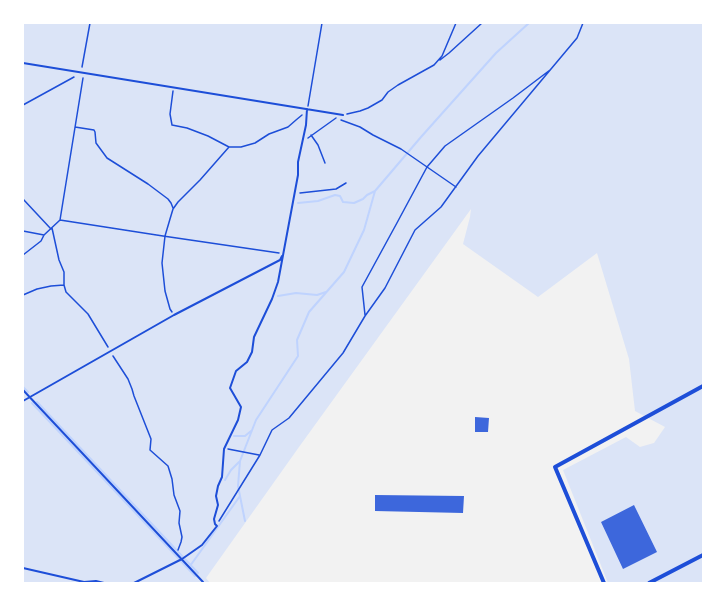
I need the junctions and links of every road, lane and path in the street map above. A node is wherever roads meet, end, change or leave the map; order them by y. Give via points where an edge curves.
1 (90, 23) edge
2 (322, 23) edge
3 (456, 23) edge
4 (482, 23) edge
5 (583, 23) edge
6 (23, 63) edge
7 (434, 65) junction
8 (553, 67) junction
9 (83, 72) junction
10 (173, 87) junction
11 (23, 105) edge
12 (307, 108) junction
13 (307, 112) junction
14 (343, 115) joint
15 (75, 126) junction
16 (311, 136) junction
17 (303, 141) junction
18 (229, 147) junction
19 (325, 163) dead end
20 (427, 167) junction
21 (346, 183) dead end
22 (456, 187) junction
23 (294, 195) junction
24 (23, 199) edge
25 (173, 209) junction
26 (60, 220) junction
27 (51, 228) junction
28 (23, 231) edge
29 (44, 235) junction
30 (166, 237) junction
31 (283, 253) junction
32 (23, 254) edge
33 (64, 285) junction
34 (23, 295) edge
35 (174, 315) junction
36 (366, 316) junction
37 (110, 352) junction
38 (703, 386) edge
39 (23, 390) edge
40 (29, 397) junction
41 (23, 401) edge
42 (224, 449) junction
43 (260, 455) junction
44 (217, 526) junction
45 (178, 555) junction
46 (703, 555) edge
47 (182, 559) junction
48 (23, 568) edge
49 (203, 582) edge
50 (104, 583) edge
51 (134, 583) edge
52 (604, 583) edge
53 (649, 583) edge

1 - 9 path
2 - 12 path
3 - 7 path via 442,56
4 - 7 path
5 - 8 path via 577,38
6 - 9 lane
7 - 14 path via 398,85 382,100 368,108
8 - 20 path via 446,146
8 - 22 path via 478,156
9 - 10 lane
9 - 11 path
9 - 15 path
10 - 12 lane
10 - 18 path via 170,114 172,124 208,136
12 - 13 lane
12 - 14 lane
13 - 17 lane
13 - 18 path via 288,127 255,142 241,147
15 - 25 path via 94,130 96,142 107,158 163,195 170,201
15 - 26 path
16 - 17 path
16 - 19 path via 318,145
16 - 20 path via 336,118 360,127 401,149
17 - 23 lane
18 - 25 path
20 - 22 path
20 - 36 path via 362,287
21 - 23 path via 336,189
22 - 36 path via 442,207 415,230 385,288
23 - 31 lane
24 - 27 path
25 - 30 path
26 - 27 path
26 - 30 path
27 - 29 path
27 - 33 path via 64,272
28 - 29 path
29 - 32 path
30 - 31 path
30 - 35 path via 162,263 164,291
31 - 35 lane via 280,260
31 - 42 lane via 278,282 254,337 252,352 247,362 236,371 230,388 240,407 238,420
33 - 34 path via 51,286
33 - 37 path via 68,295 88,314
35 - 37 lane
36 - 43 path via 343,353 289,418 272,430
37 - 40 lane
37 - 45 path via 128,379 151,439 150,450 168,466 180,511 182,537
38 - 52 street via 555,467
39 - 40 lane
40 - 41 lane
40 - 45 lane
42 - 43 path
42 - 44 lane via 222,477 216,496 218,505 214,519
43 - 44 path
44 - 47 lane via 202,545
45 - 47 lane
46 - 53 street
47 - 49 lane
47 - 51 lane
48 - 50 lane via 84,582

